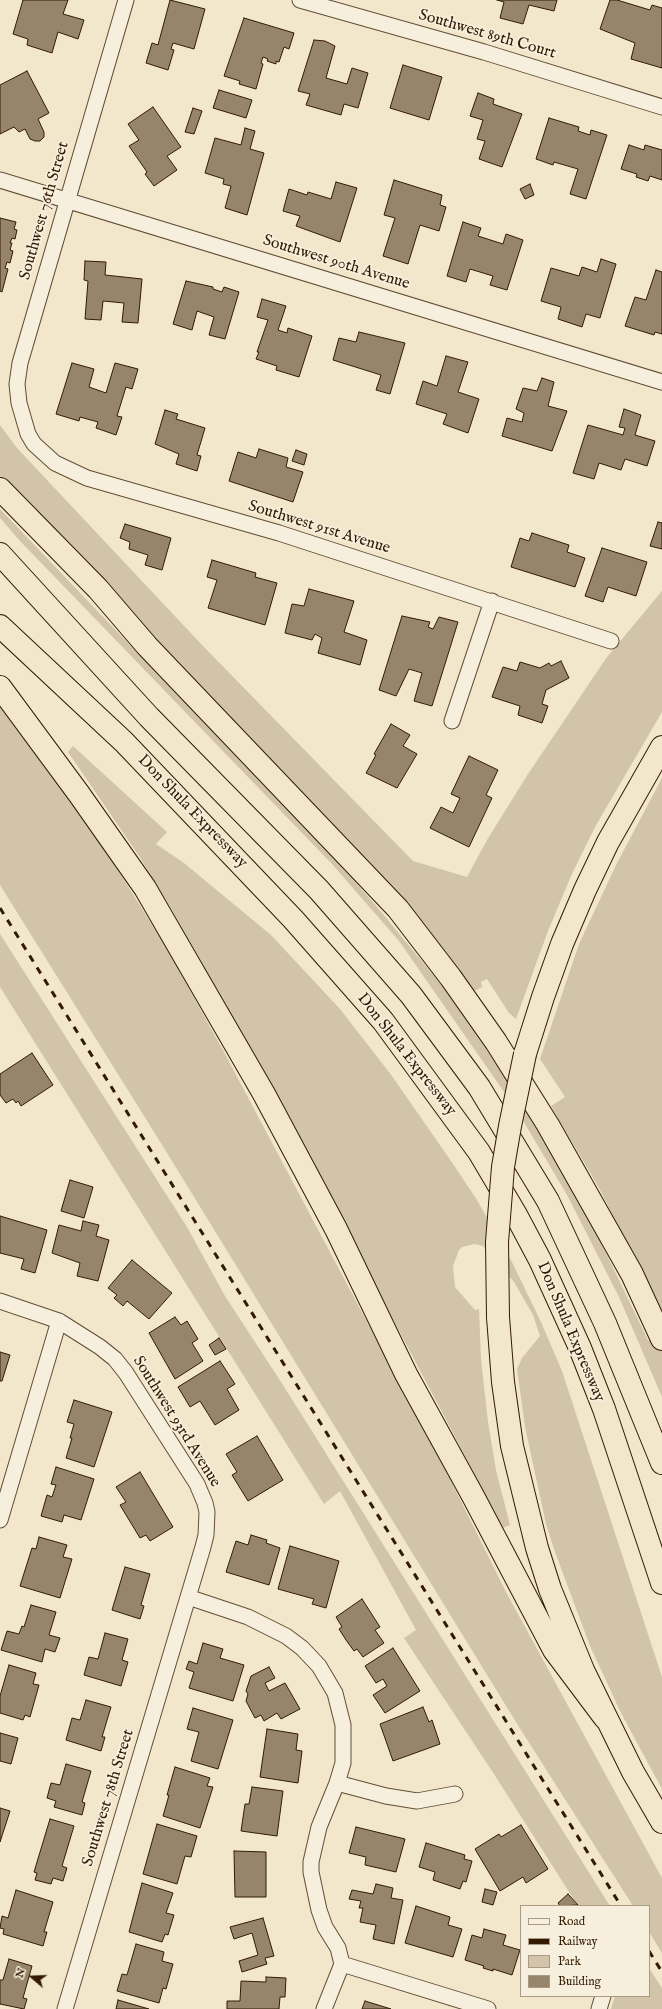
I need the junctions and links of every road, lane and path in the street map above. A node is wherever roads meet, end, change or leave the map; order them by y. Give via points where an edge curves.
1 (126, 0) edge
2 (300, 0) edge
3 (662, 107) edge
4 (0, 180) edge
5 (67, 200) junction
6 (662, 382) edge
7 (28, 434) joint
8 (0, 490) edge
9 (0, 554) edge
10 (492, 601) junction
11 (0, 626) edge
12 (611, 641) dead end
13 (0, 687) edge
14 (452, 721) dead end
15 (662, 747) edge
16 (0, 1301) edge
17 (59, 1321) junction
18 (662, 1339) edge
19 (662, 1463) edge
20 (1, 1513) edge
21 (662, 1583) edge
22 (188, 1597) junction
23 (605, 1718) junction
24 (337, 1783) junction
25 (455, 1794) dead end
26 (662, 1822) edge
27 (342, 1964) junction
28 (603, 1997) edge
29 (64, 2009) edge
30 (324, 2009) edge
31 (488, 2009) edge
32 (599, 2009) edge

1 - 5 street, Southwest 76th Street
2 - 3 street, Southwest 89th Court via 484,52
4 - 5 street, Southwest 90th Avenue
5 - 6 street, Southwest 90th Avenue
5 - 7 street, Southwest 76th Street via 20,363 17,390
7 - 10 street, Southwest 91st Avenue via 34,444 55,463 87,478 279,533
8 - 18 highway via 98,590 147,646 398,909 496,1042 535,1104 632,1274
9 - 19 highway, Don Shula Expressway via 149,717 319,890 411,995 474,1081 548,1202 605,1324
10 - 12 street, Southwest 91st Avenue
10 - 14 street
11 - 21 highway, Don Shula Expressway via 124,742 293,919 383,1021 479,1152 515,1213 580,1348 604,1409
13 - 23 highway via 79,794 153,901 264,1094 336,1229 406,1374 554,1650
15 - 23 highway, bridge via 608,842 585,890 543,997 525,1054 510,1126 502,1175 497,1242 498,1317 508,1422 528,1519 564,1626
16 - 17 street, Southwest 93rd Avenue
17 - 20 street
17 - 22 street, Southwest 93rd Avenue via 100,1347 118,1363 202,1493 207,1512 206,1535
22 - 24 street via 272,1628 302,1648 319,1666 335,1693 342,1725 344,1752
22 - 29 street, Southwest 78th Street
23 - 26 highway
24 - 25 street via 417,1801
24 - 27 street via 315,1839 311,1872 321,1919 338,1948
27 - 30 street
27 - 31 street
28 - 32 street

